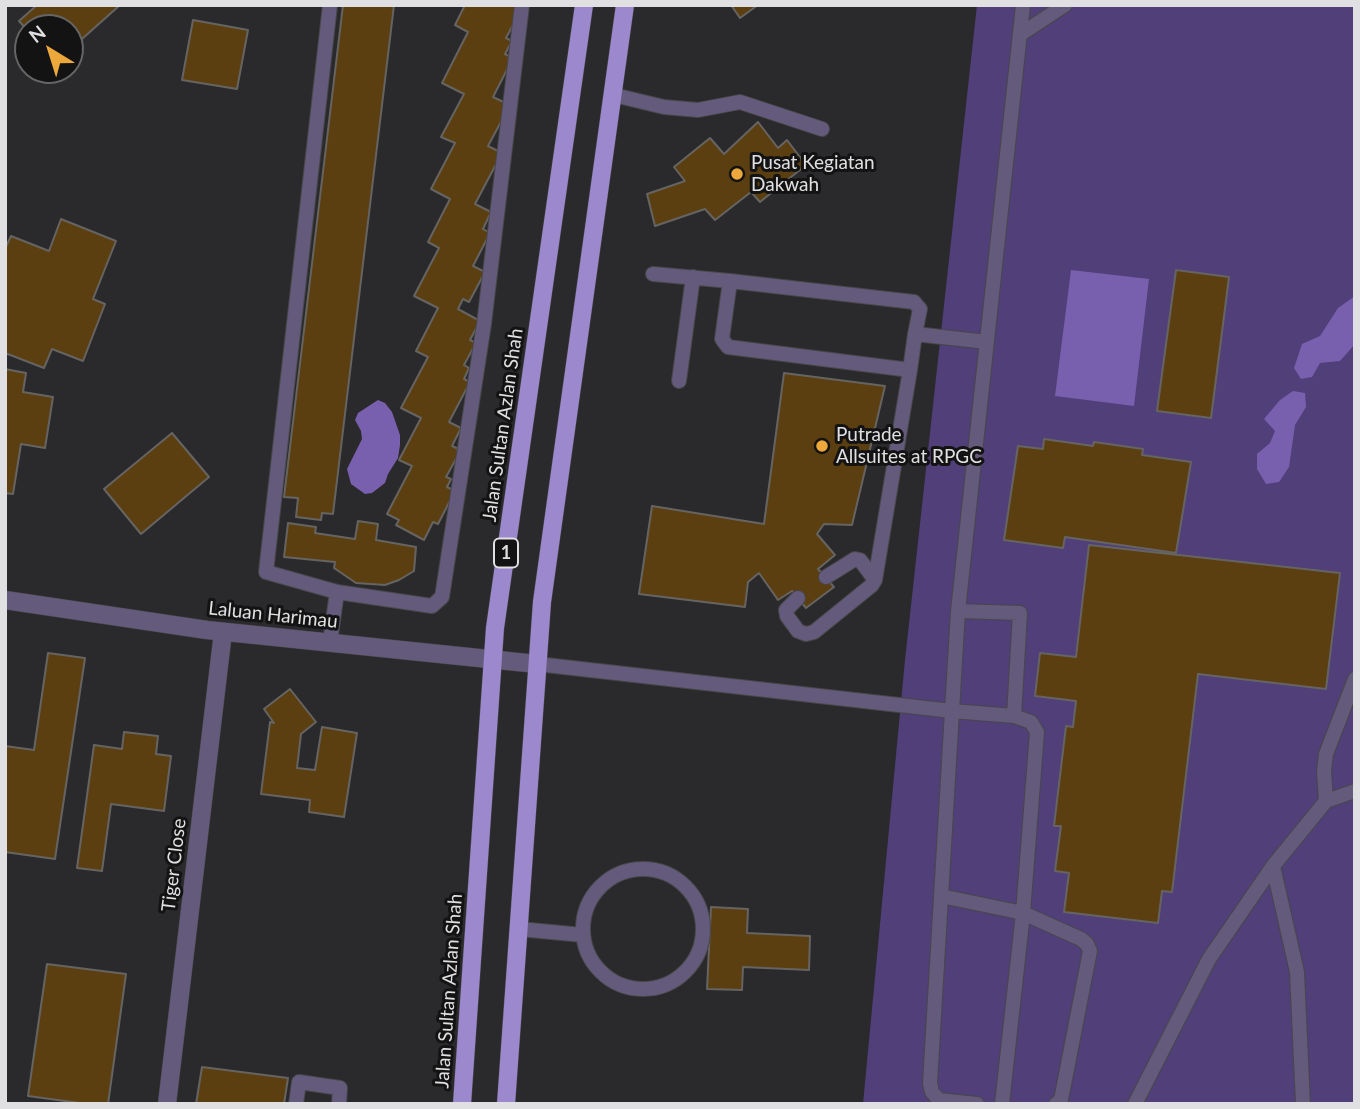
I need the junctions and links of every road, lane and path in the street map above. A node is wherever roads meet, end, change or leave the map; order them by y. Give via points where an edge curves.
1 (330, 5) edge
2 (522, 5) edge
3 (584, 5) edge
4 (625, 5) edge
5 (1023, 5) edge
6 (1065, 5) edge
7 (1021, 34) junction
8 (614, 95) junction
9 (822, 129) dead end
10 (653, 274) dead end
11 (692, 278) junction
12 (730, 281) junction
13 (915, 334) junction
14 (987, 342) junction
15 (910, 370) junction
16 (679, 382) dead end
17 (826, 578) dead end
18 (875, 580) junction
19 (337, 592) junction
20 (798, 598) dead end
21 (5, 600) edge
22 (958, 611) junction
23 (223, 632) junction
24 (330, 642) junction
25 (492, 658) junction
26 (537, 664) junction
27 (1355, 679) edge
28 (952, 711) junction
29 (1014, 716) junction
30 (1355, 791) edge
31 (1326, 801) junction
32 (1273, 866) junction
33 (941, 896) junction
34 (1023, 913) junction
35 (519, 929) junction
36 (583, 935) junction
37 (167, 1104) edge
38 (296, 1104) edge
39 (339, 1104) edge
40 (462, 1104) edge
41 (506, 1104) edge
42 (977, 1104) edge
43 (1002, 1104) edge
44 (1056, 1104) edge
45 (1135, 1104) edge
46 (1303, 1104) edge

1 - 19 lane via 265,565 271,575
2 - 19 lane via 484,324 442,597 432,606
3 - 25 main road, Jalan Sultan Azlan Shah / 1
4 - 8 main road, 1
5 - 7 lane
6 - 7 lane
7 - 14 lane
8 - 9 lane via 698,110 740,102
8 - 26 main road, 1 via 576,346
10 - 11 lane
11 - 12 lane
11 - 16 lane
12 - 13 lane via 914,302 920,309
12 - 15 lane via 722,339 728,347
13 - 14 lane
13 - 15 lane
14 - 22 lane
15 - 18 lane
17 - 18 lane via 855,559
18 - 20 lane via 806,634 787,616 786,610
19 - 24 lane
21 - 23 street, Laluan Harimau
22 - 28 lane
22 - 29 lane via 1020,613
23 - 24 street, Laluan Harimau
23 - 37 street, Tiger Close
24 - 25 street, Laluan Harimau
25 - 26 street, Laluan Harimau
25 - 40 main road, Jalan Sultan Azlan Shah / 1
26 - 28 lane
26 - 35 main road, 1
27 - 31 lane via 1325,754
28 - 29 lane
28 - 33 lane
29 - 34 lane via 1031,722 1037,732
30 - 31 lane
31 - 32 lane
32 - 45 lane via 1209,959
32 - 46 lane via 1297,972
33 - 34 lane
33 - 42 lane via 929,1083 939,1100
34 - 43 lane
34 - 44 lane via 1081,939 1090,951 1061,1100
35 - 36 lane
35 - 41 main road, 1
36 - 36 lane via 584,914 592,895 625,871 666,873 683,883 703,918 698,956 686,972 651,989 613,982 587,954
38 - 39 lane via 299,1082 340,1088

